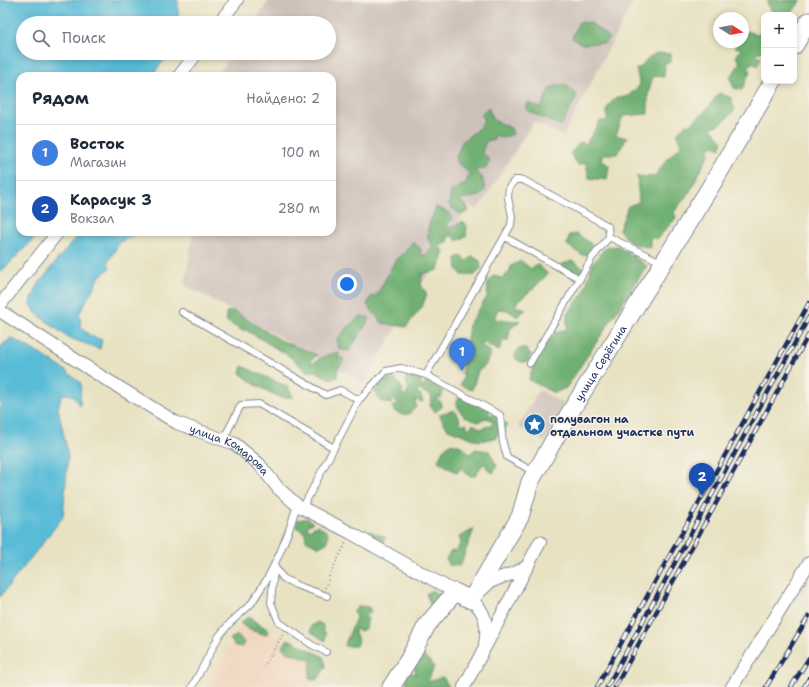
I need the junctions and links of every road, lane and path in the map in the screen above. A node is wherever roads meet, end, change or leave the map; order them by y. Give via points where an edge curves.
1 (237, 0) edge
2 (224, 16) edge
3 (809, 21) edge
4 (797, 41) edge
5 (191, 60) edge
6 (182, 72) edge
7 (771, 84) edge
8 (55, 236) edge
9 (505, 236) junction
10 (609, 237) junction
11 (663, 263) junction
12 (580, 279) junction
13 (0, 305) edge
14 (0, 311) edge
15 (182, 312) dead end
16 (530, 363) dead end
17 (426, 375) junction
18 (359, 400) junction
19 (223, 440) junction
20 (334, 448) junction
21 (536, 473) junction
22 (300, 506) junction
23 (351, 533) junction
24 (540, 542) dead end
25 (809, 563) edge
26 (274, 566) junction
27 (528, 566) junction
28 (455, 592) junction
29 (325, 596) joint
30 (475, 605) junction
31 (507, 606) junction
32 (287, 627) junction
33 (485, 647) junction
34 (326, 652) dead end
35 (264, 668) dead end
36 (192, 687) edge
37 (391, 687) edge
38 (464, 687) edge
39 (732, 687) edge

1 - 2 street
3 - 4 street
5 - 6 street
7 - 11 street, улица Серёгина
8 - 13 street
9 - 10 lane via 511,226 512,216 508,198 509,187 515,180 523,180 608,226
9 - 12 lane
9 - 17 lane
10 - 11 lane
10 - 12 lane via 592,258
11 - 21 street, улица Серёгина via 569,414
12 - 16 lane
14 - 19 street, улица Комарова via 177,423
15 - 18 lane via 326,394 340,390
17 - 18 lane via 401,368 386,371
17 - 21 lane via 500,415 507,457
18 - 20 lane
19 - 20 lane via 241,405 259,404
19 - 22 street, улица Комарова via 235,444 259,464 278,488
20 - 22 lane
21 - 30 street, улица Серёгина via 530,482 528,501
22 - 23 street, улица Комарова
22 - 26 lane
23 - 28 street, улица Комарова
23 - 29 path via 331,572
24 - 27 street
25 - 39 street via 748,657
26 - 29 lane via 283,578
26 - 32 lane via 271,603 279,622
26 - 36 lane via 251,604 219,636
27 - 30 street via 490,582
27 - 31 street
28 - 30 street
28 - 37 street via 427,625
30 - 31 street via 486,611 497,611
30 - 33 street via 485,621
31 - 33 street
32 - 34 lane
32 - 35 path
33 - 38 street

